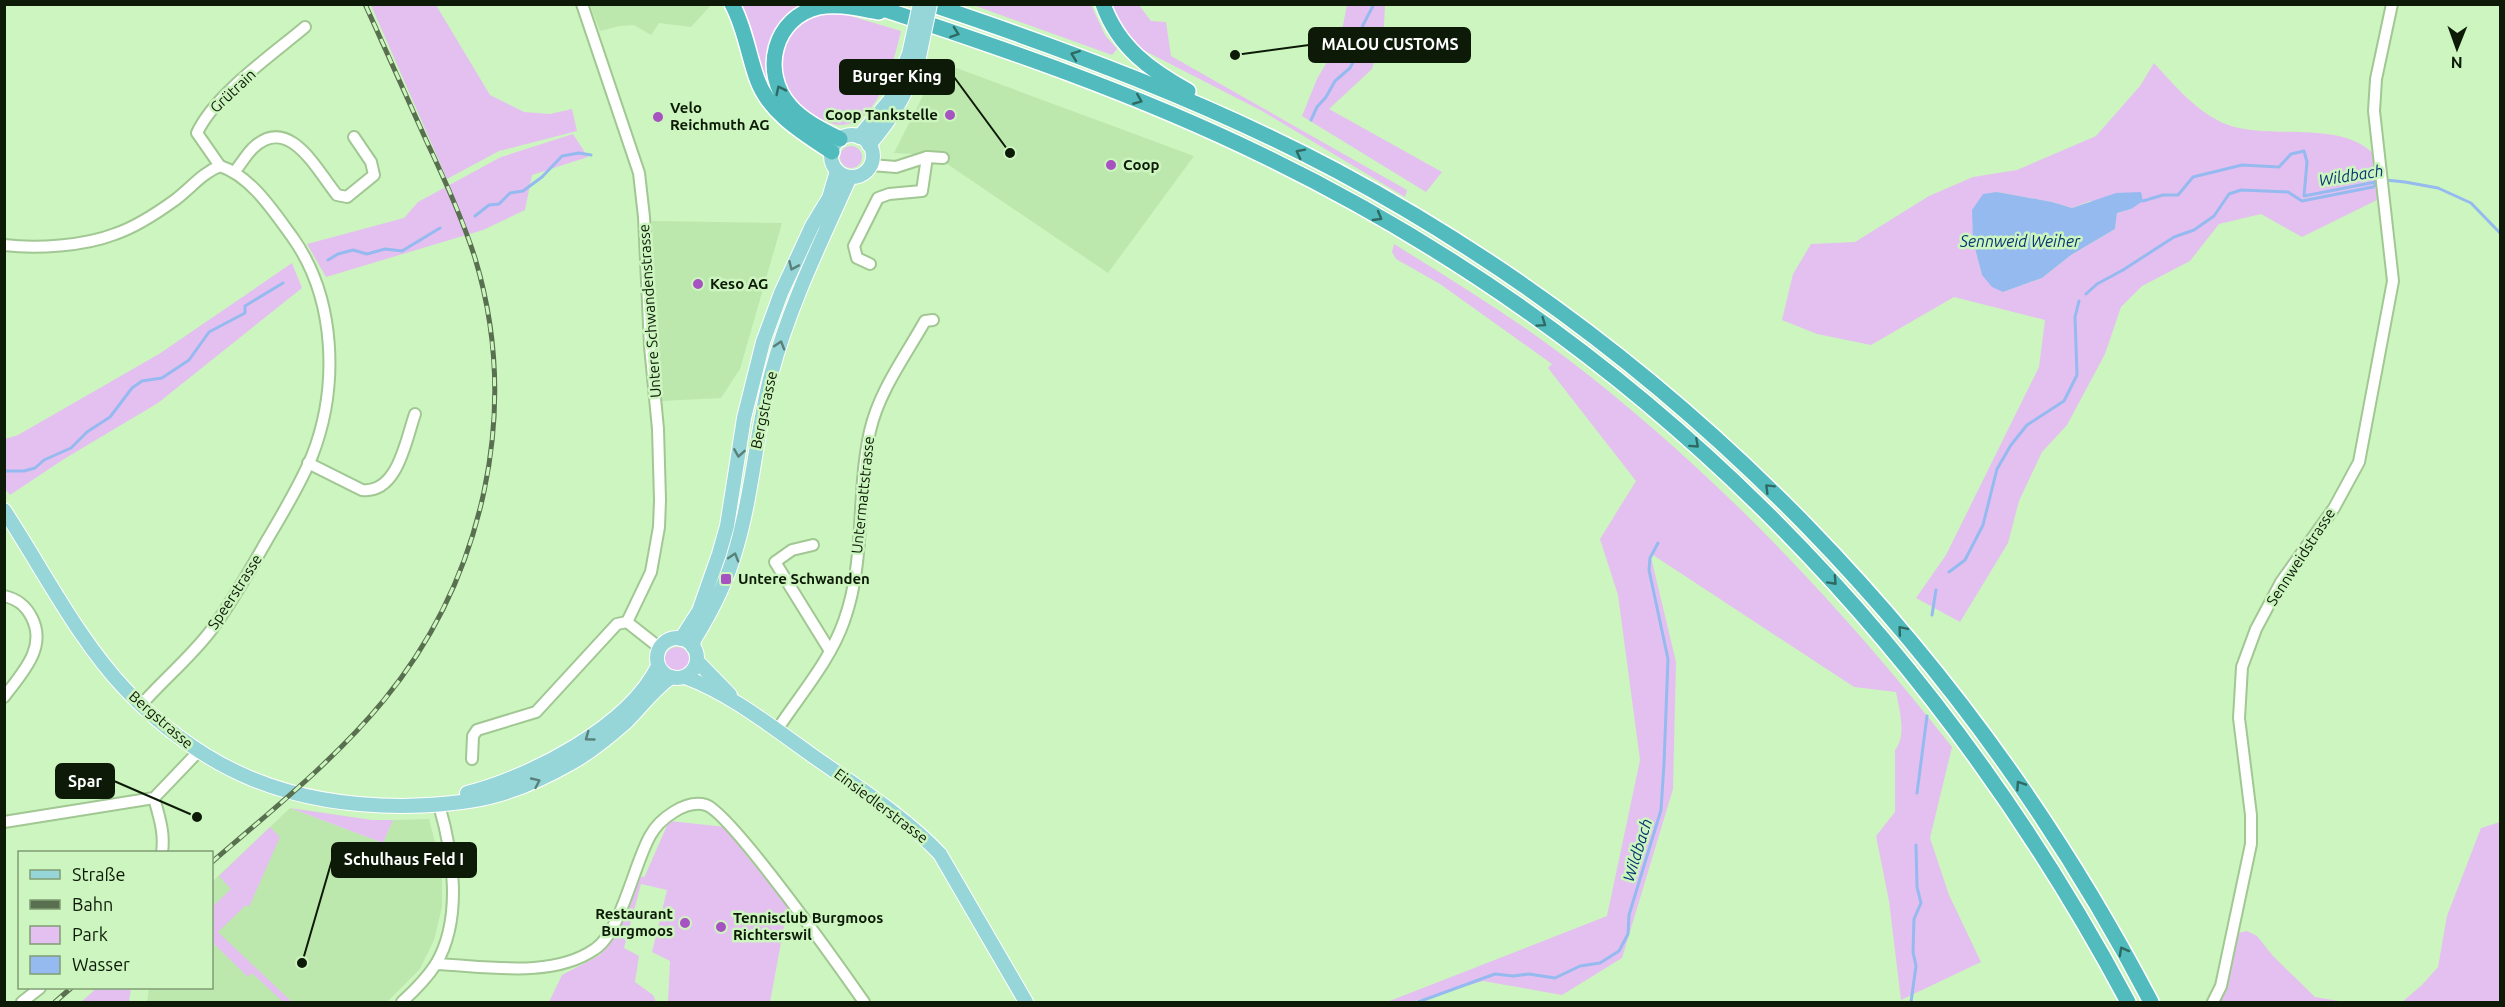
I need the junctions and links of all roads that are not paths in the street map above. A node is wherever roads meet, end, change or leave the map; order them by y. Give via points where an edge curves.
1 (582, 4) edge
2 (732, 4) edge
3 (868, 4) edge
4 (920, 4) edge
5 (930, 4) edge
6 (1103, 4) edge
7 (2392, 4) edge
8 (899, 15) junction
9 (305, 27) dead end
10 (914, 56) junction
11 (1264, 135) junction
12 (354, 137) dead end
13 (864, 141) junction
14 (836, 146) junction
15 (927, 157) junction
16 (943, 158) dead end
17 (871, 165) junction
18 (220, 166) junction
19 (236, 171) junction
20 (844, 174) junction
21 (4, 245) edge
22 (870, 264) dead end
23 (933, 320) dead end
24 (414, 414) dead end
25 (308, 463) junction
26 (4, 510) edge
27 (813, 545) dead end
28 (4, 596) edge
29 (627, 622) junction
30 (687, 643) junction
31 (660, 648) junction
32 (830, 651) junction
33 (696, 661) junction
34 (658, 666) junction
35 (678, 677) junction
36 (4, 697) edge
37 (738, 703) junction
38 (141, 705) junction
39 (777, 730) junction
40 (198, 752) junction
41 (472, 759) dead end
42 (154, 798) junction
43 (439, 805) junction
44 (4, 822) edge
45 (162, 851) edge
46 (436, 964) junction
47 (38, 989) edge
48 (22, 1002) edge
49 (402, 1002) edge
50 (864, 1002) edge
51 (1026, 1002) edge
52 (2128, 1002) edge
53 (2151, 1002) edge
54 (2213, 1002) edge

1 - 29 street, Untere Schwandenstrasse via 639,173 644,217 658,429 659,527 651,572
2 - 14 highway via 745,34 756,78 767,99 787,120
3 - 8 highway
4 - 10 main road, bridge
5 - 10 main road, bridge
11 -> 5 highway via 1114,70
6 - 11 highway via 1121,39 1148,67
7 - 54 street, Sennweidstrasse via 2374,96 2393,281 2359,462 2334,508 2281,582 2256,629 2242,667 2239,718 2251,844 2221,986
14 -> 8 highway via 785,100 774,76 777,43 794,20 817,8
8 -> 52 highway via 1097,84 1297,173 1465,269 1626,386 1758,504 1843,591 1910,669 2023,824
9 - 18 street, Grütrain via 204,118 197,132
10 - 13 main road via 906,93 892,118
53 -> 11 highway via 2087,888 1989,741 1889,614 1767,486 1647,378 1533,292 1396,205
12 - 19 street via 371,162 374,175 347,197 336,195 294,141 280,136 268,138 253,148
13 - 14 main road via 849,135
13 - 17 main road via 872,151
14 - 20 main road via 831,159
15 - 16 street
15 - 17 street via 896,167
15 - 22 street via 922,191 878,198 854,246 857,258
17 - 20 main road via 862,174
18 - 19 street, Speerstrasse
18 - 21 street via 148,218 114,235 63,245
19 - 25 street, Speerstrasse via 297,243 321,299 329,377 321,423
20 - 30 main road, Bergstrasse via 812,226 763,342 744,418 727,526
23 - 32 street, Untermattstrasse via 926,321 884,393 870,430 851,596
24 - 25 street via 393,474 382,485 362,490
25 - 38 street, Speerstrasse via 242,585 212,630
26 - 38 main road, Bergstrasse via 108,669
27 - 32 street via 792,550 775,562
28 - 36 street via 15,598 27,609 37,628 37,644
29 - 31 street
29 - 41 street, Untere Schwandenstrasse via 617,624 536,712 477,730
30 - 31 main road via 670,639
30 - 33 main road
31 - 34 main road, Bergstrasse
32 - 39 street, Untermattstrasse
33 - 35 main road, Bergstrasse via 693,670
33 - 37 main road, Einsiedlerstrasse
34 - 35 main road
34 -> 43 main road, Bergstrasse via 648,684 614,718 564,754 500,785 454,796
35 - 37 main road, Einsiedlerstrasse via 703,684
43 -> 35 main road, Bergstrasse via 505,794 566,766 601,743 655,690
37 - 39 main road, Einsiedlerstrasse
38 - 40 main road, Bergstrasse
39 - 51 main road, Einsiedlerstrasse via 884,805 940,854
40 - 42 street
40 - 43 main road, Bergstrasse via 247,777 309,798 369,806
42 - 44 street
42 - 45 street via 161,822
43 - 46 street via 449,842 452,895 450,922
46 - 49 street
46 - 50 street via 539,968 558,966 598,948 609,934 650,835 661,821 696,803 708,805 736,832
47 - 48 street

